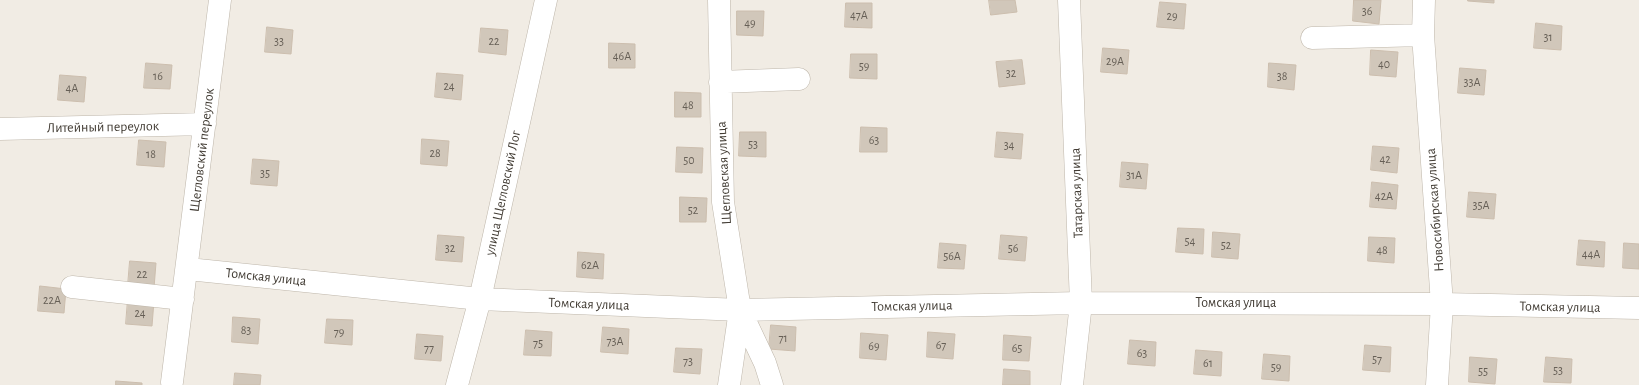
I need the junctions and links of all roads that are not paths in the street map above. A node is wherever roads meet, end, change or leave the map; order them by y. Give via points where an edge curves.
1 (220, 0) edge
2 (546, 0) edge
3 (718, 0) edge
4 (1069, 0) edge
5 (1424, 0) edge
6 (1423, 35) junction
7 (1312, 38) dead end
8 (799, 79) dead end
9 (720, 82) junction
10 (205, 124) junction
11 (0, 129) edge
12 (188, 269) junction
13 (72, 287) dead end
14 (184, 299) junction
15 (480, 299) junction
16 (1081, 303) junction
17 (1442, 304) junction
18 (1639, 308) edge
19 (740, 310) junction
20 (172, 382) dead end
21 (457, 385) edge
22 (729, 385) edge
23 (772, 385) edge
24 (1072, 385) edge
25 (1437, 385) edge

1 - 10 street, Щегловский переулок
2 - 15 street, улица Щегловский Лог
3 - 9 street, Щегловская улица
4 - 16 street, Татарская улица
5 - 6 street, Новосибирская улица
6 - 7 street
6 - 17 street, Новосибирская улица
8 - 9 street
9 - 19 street, Щегловская улица via 723,202
10 - 11 street, Литейный переулок
10 - 12 street, Щегловский переулок
12 - 14 street, Щегловский переулок
12 - 15 street, Томская улица
13 - 14 street
14 - 20 street, Щегловский переулок
15 - 19 street, Томская улица
15 - 21 street, улица Щегловский Лог
16 - 17 street, Томская улица
16 - 19 street, Томская улица
16 - 24 street, Татарская улица
17 - 18 street, Томская улица
17 - 25 street, Новосибирская улица
19 - 22 street, Щегловская улица
19 - 23 street, Щегловская улица via 765,362

